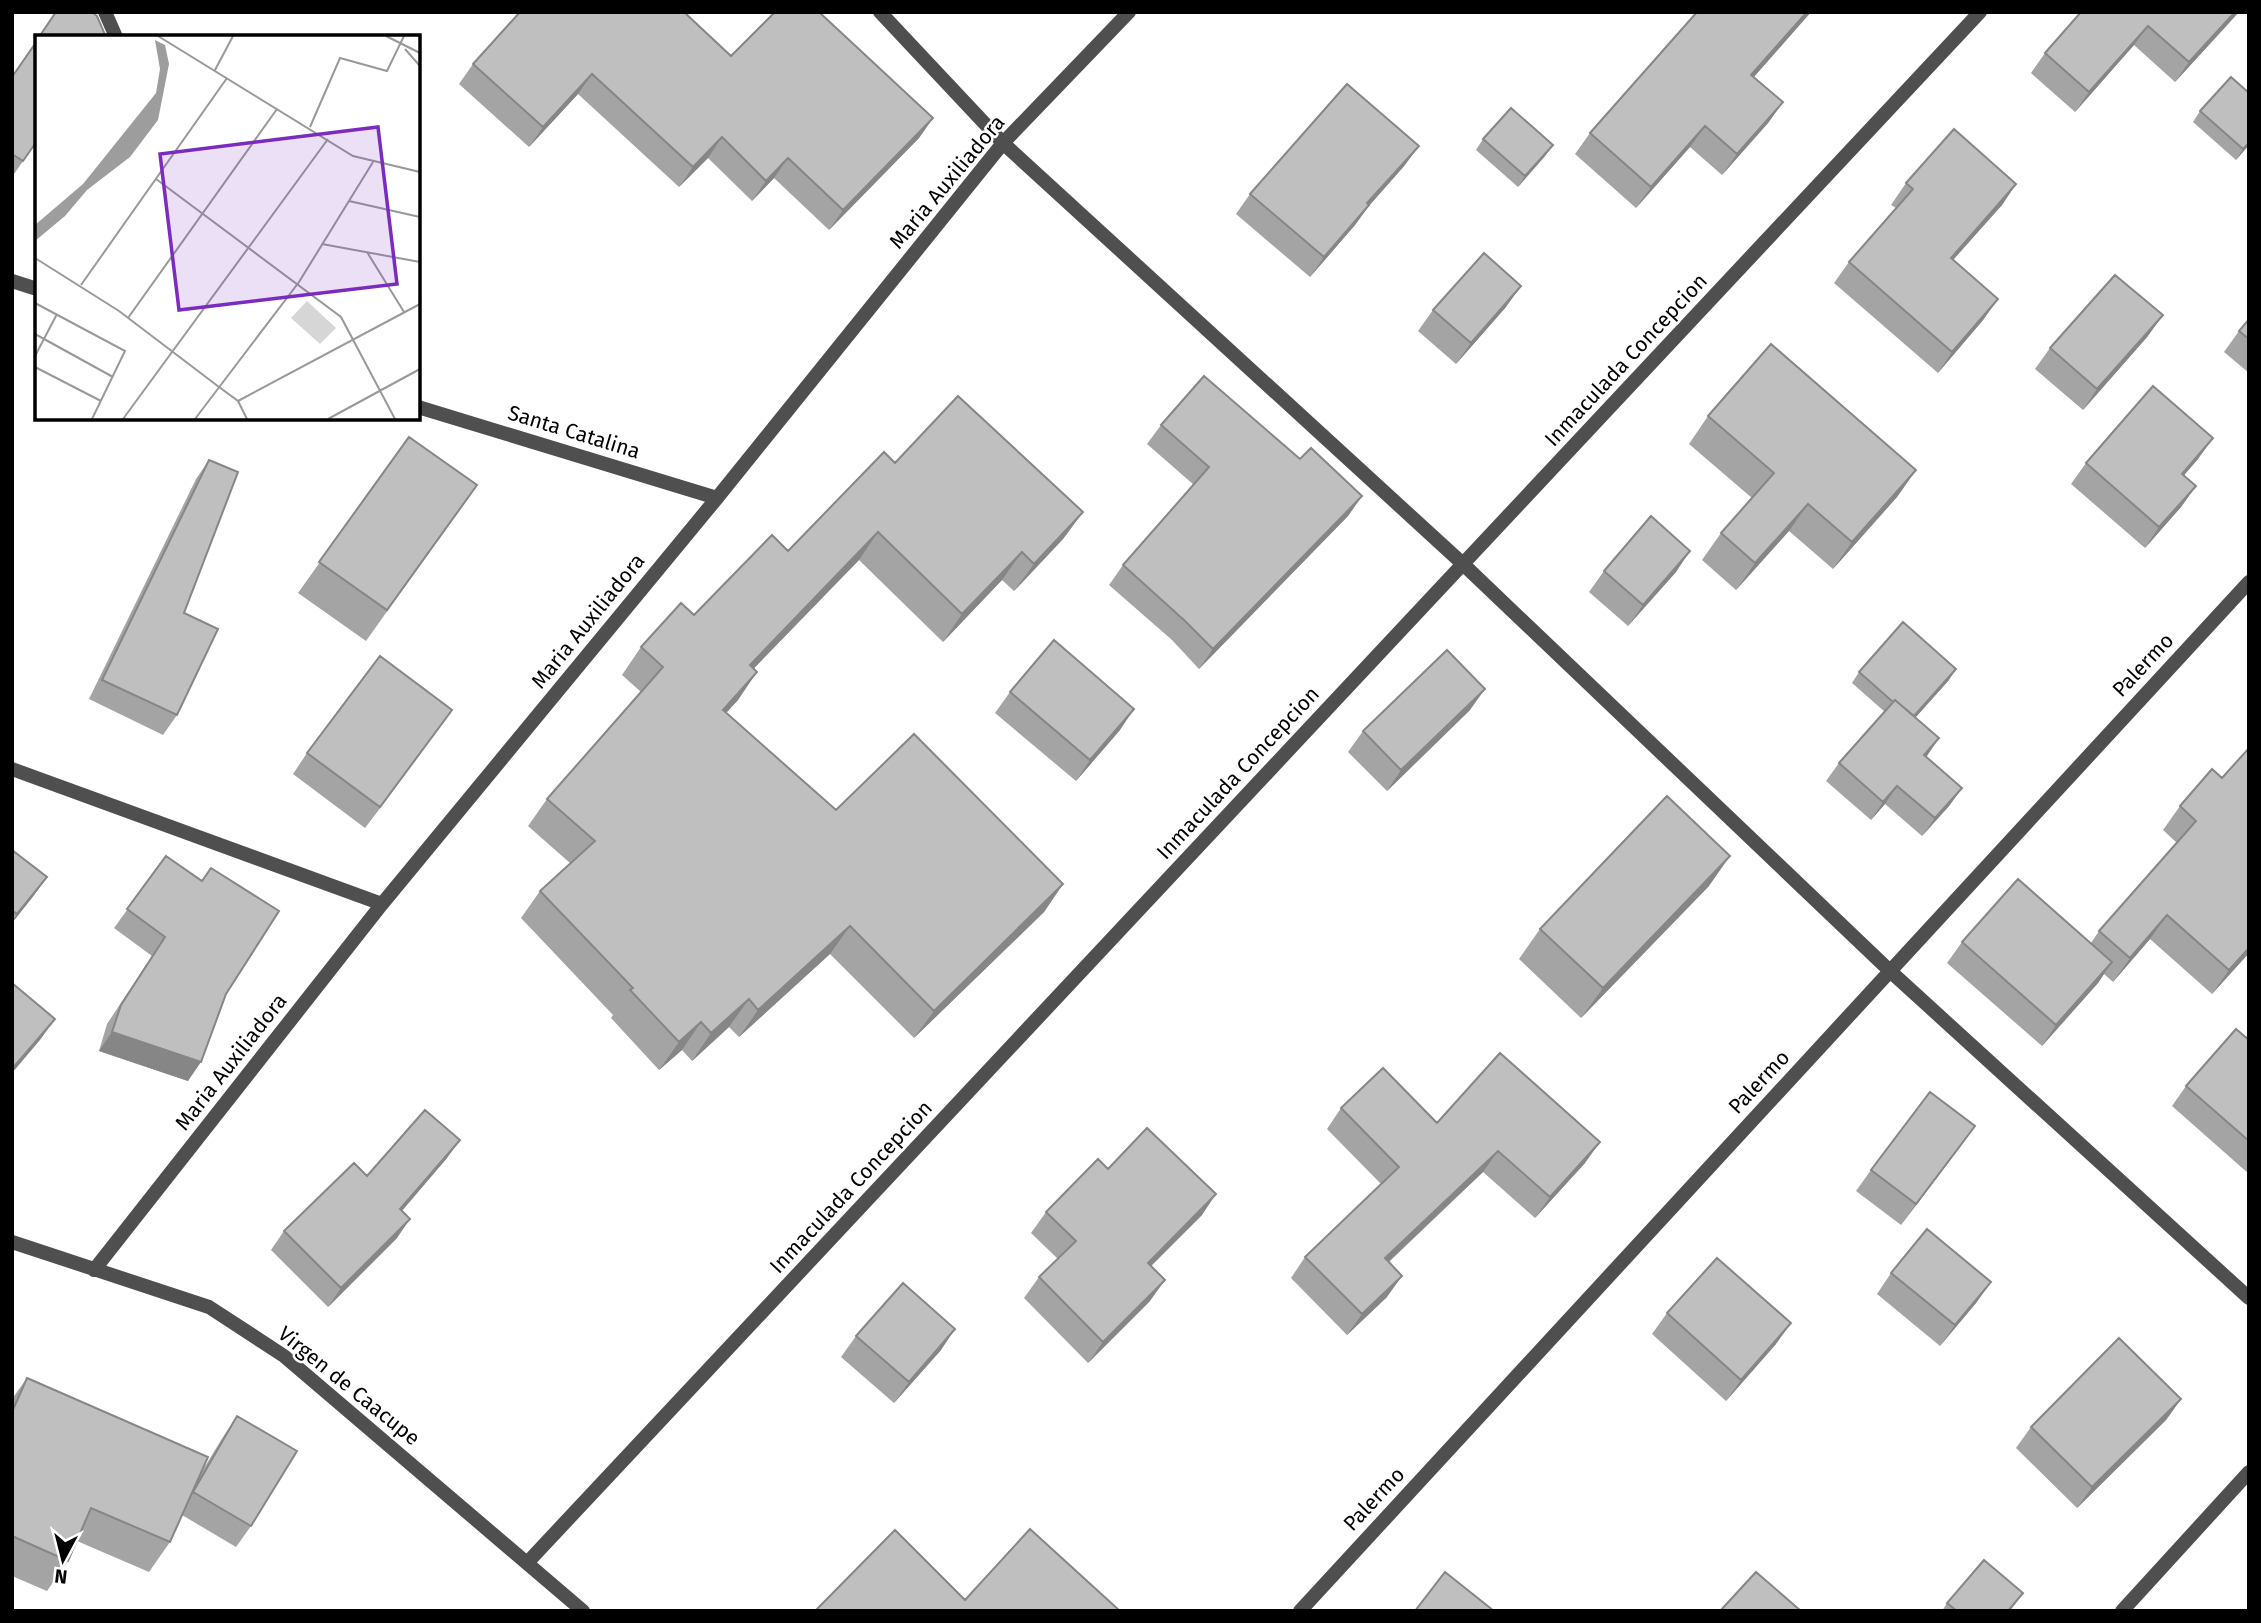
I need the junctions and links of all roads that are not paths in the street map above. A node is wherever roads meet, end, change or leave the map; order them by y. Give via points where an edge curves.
1 (104, 12) edge
2 (880, 12) edge
3 (1129, 12) edge
4 (1980, 12) edge
5 (115, 35) edge
6 (1003, 143) junction
7 (12, 281) edge
8 (35, 288) edge
9 (420, 408) edge
10 (717, 498) junction
11 (1464, 564) junction
12 (2249, 582) edge
13 (12, 769) edge
14 (382, 904) junction
15 (1890, 971) junction
16 (12, 1242) edge
17 (94, 1270) junction
18 (2249, 1298) edge
19 (2249, 1472) edge
20 (527, 1563) junction
21 (583, 1611) edge
22 (1300, 1611) edge
23 (2122, 1611) edge

1 - 5 street
2 - 6 street
3 - 6 street, Maria Auxiliadora
4 - 11 street, Inmaculada Concepcion
6 - 10 street, Maria Auxiliadora
6 - 11 street
7 - 8 street
9 - 10 street, Santa Catalina
10 - 14 street, Maria Auxiliadora
11 - 15 street
11 - 20 street, Inmaculada Concepcion
12 - 15 street, Palermo
13 - 14 street
14 - 17 street, Maria Auxiliadora
15 - 18 street
15 - 22 street, Palermo
16 - 17 street, Virgen de Caacupe
17 - 20 street, Virgen de Caacupe via 209,1307 284,1356
19 - 23 street
20 - 21 street, Virgen de Caacupe

